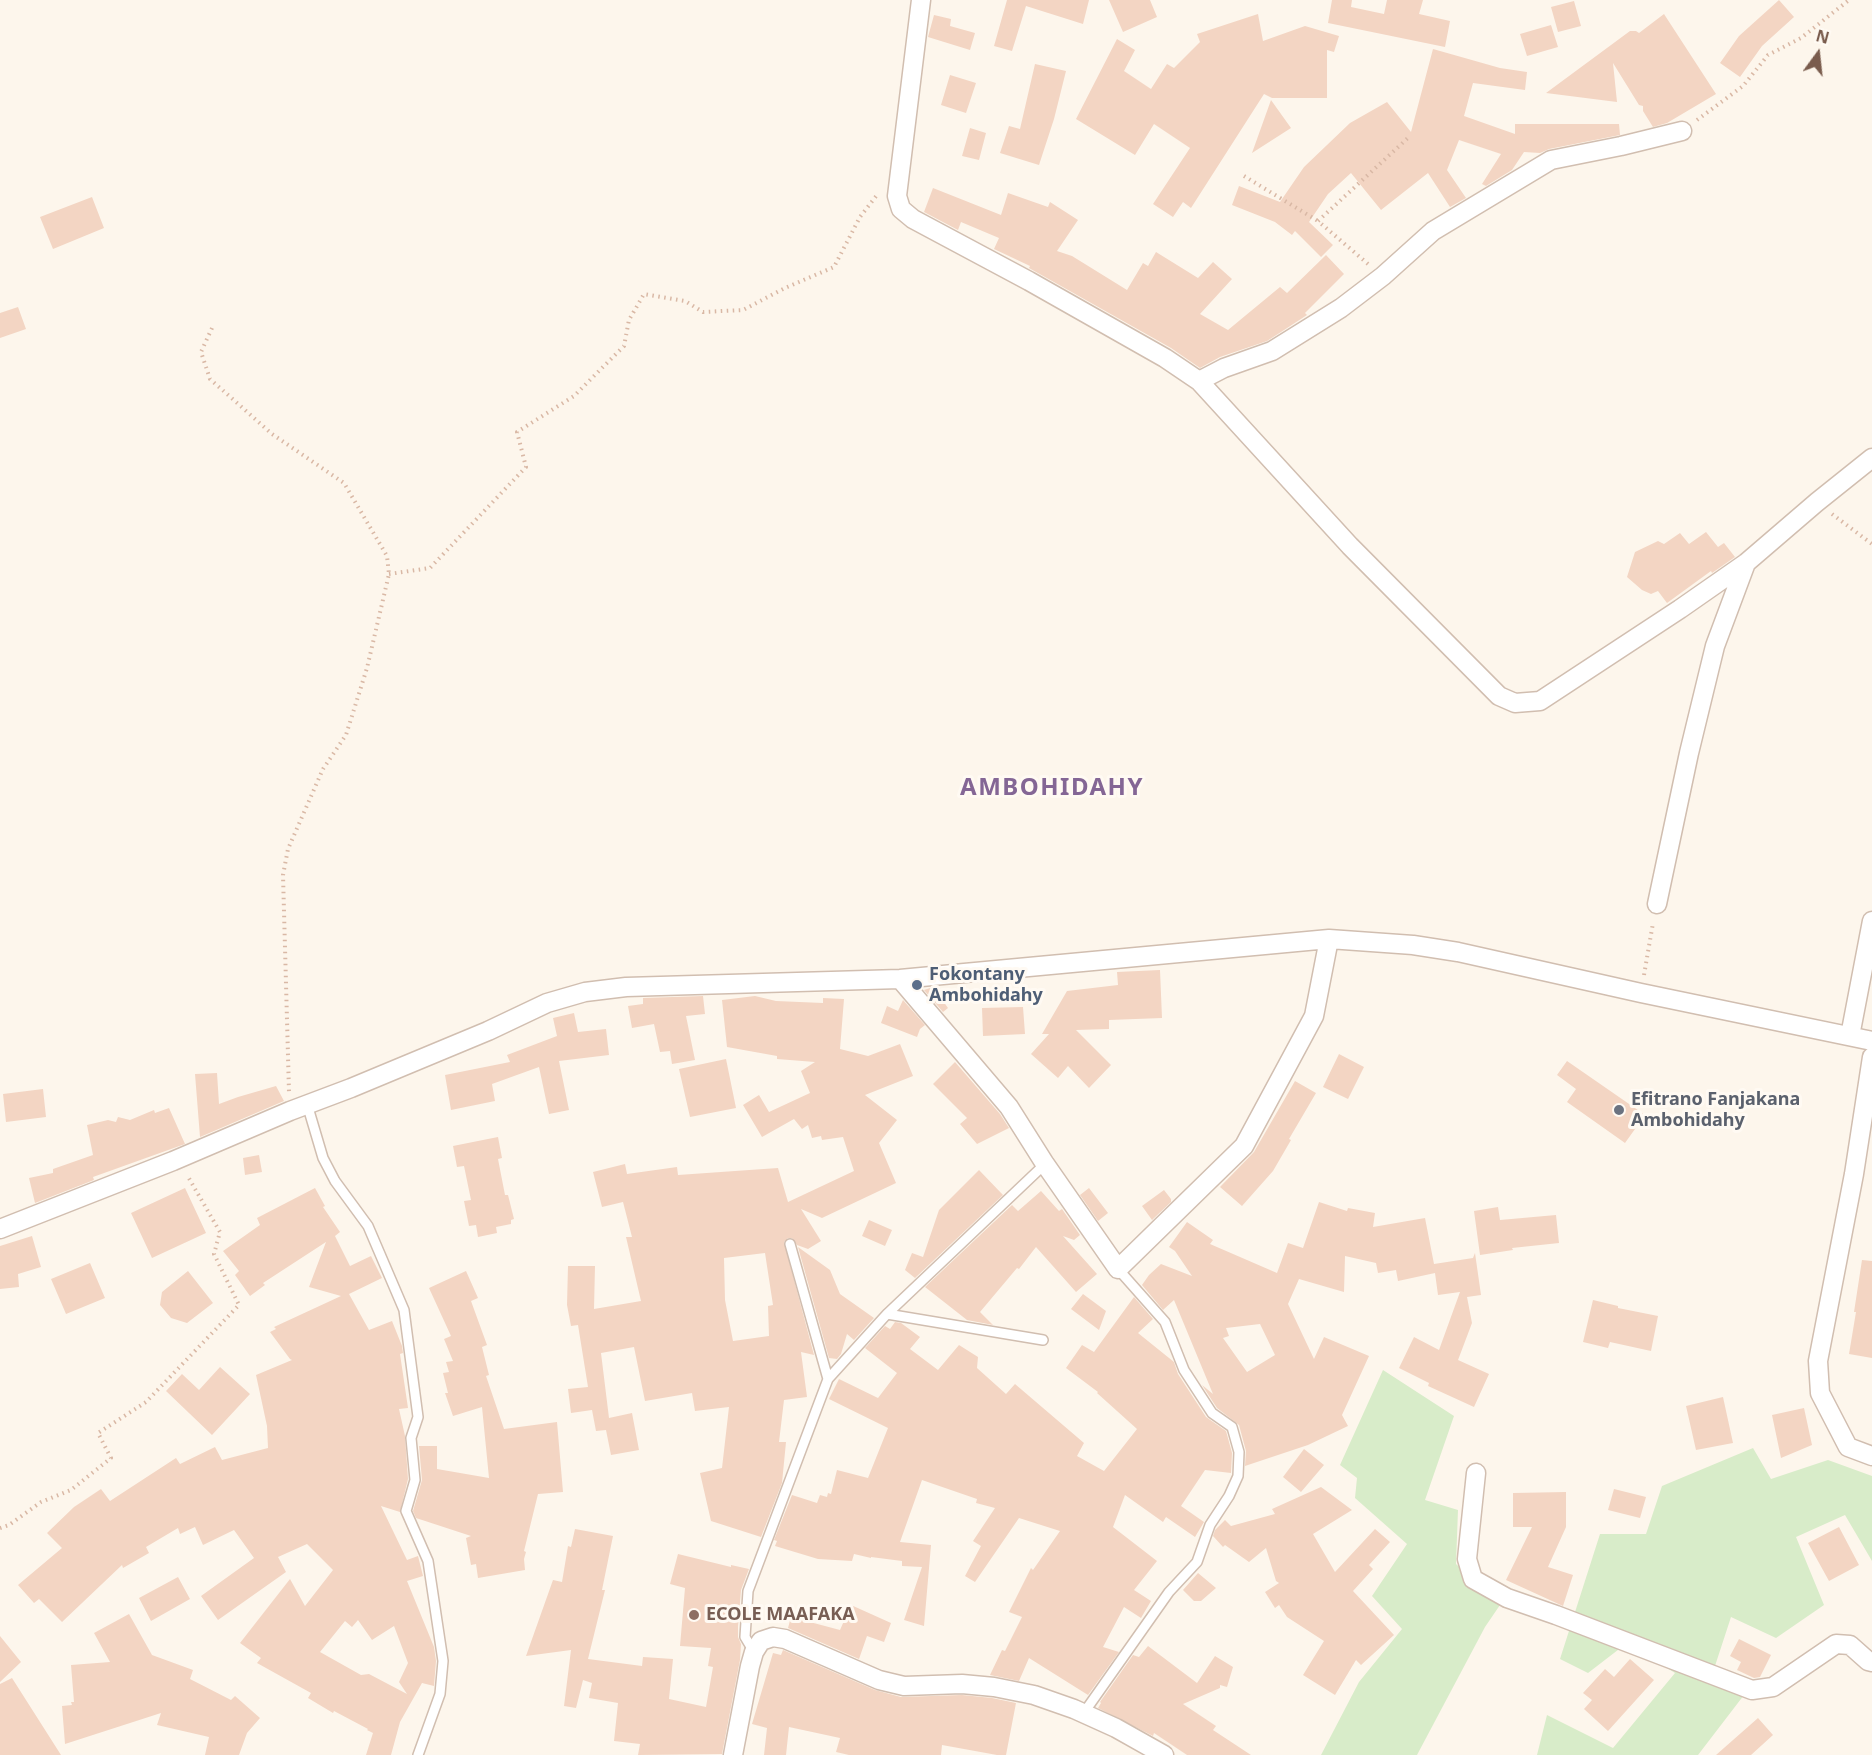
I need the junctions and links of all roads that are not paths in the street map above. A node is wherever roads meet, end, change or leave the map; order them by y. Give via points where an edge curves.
1 (921, 0) edge
2 (1682, 131) road end
3 (1199, 381) junction
4 (1872, 459) edge
5 (1746, 563) junction
6 (1657, 904) road end
7 (1872, 921) edge
8 (1329, 939) junction
9 (900, 979) junction
10 (1850, 1036) junction
11 (1872, 1041) edge
12 (1872, 1057) edge
13 (298, 1108) junction
14 (1045, 1164) junction
15 (0, 1228) edge
16 (789, 1244) dead end
17 (1118, 1269) junction
18 (887, 1314) junction
19 (1043, 1340) dead end
20 (828, 1379) junction
21 (1872, 1456) edge
22 (1476, 1473) dead end
23 (754, 1652) junction
24 (1872, 1662) edge
25 (1083, 1714) junction
26 (418, 1755) edge
27 (733, 1755) edge
28 (1164, 1755) edge

1 - 3 street via 897,196 901,208 913,219 1155,352
2 - 3 street via 1551,160 1434,231 1341,308 1272,351
3 - 5 street via 1350,546 1499,696 1515,703 1540,701
4 - 5 street
5 - 6 street via 1715,646
7 - 10 street
8 - 9 street
8 - 10 street via 1458,952
8 - 17 street via 1314,1016 1244,1146
9 - 13 street via 626,987 585,992 547,1002
9 - 14 street via 1009,1107
10 - 11 street
12 - 21 street via 1818,1361 1820,1393 1848,1447
13 - 15 street
13 - 26 lane via 335,1181 368,1226 404,1310 418,1417 411,1438 415,1480 406,1511 428,1561 443,1661 440,1694
14 - 17 street
14 - 18 lane
16 - 20 lane
17 - 25 lane via 1165,1322 1184,1370 1212,1413 1232,1427 1239,1452 1238,1476 1210,1525 1197,1562 1169,1592
18 - 19 lane
18 - 20 lane
20 - 23 lane via 748,1591 745,1637
22 - 24 street via 1467,1559 1473,1579 1507,1598 1752,1690 1773,1688 1836,1644 1850,1645
23 - 25 street via 761,1641 779,1637 879,1680 904,1686 994,1687 1034,1695
23 - 27 street
25 - 28 street

